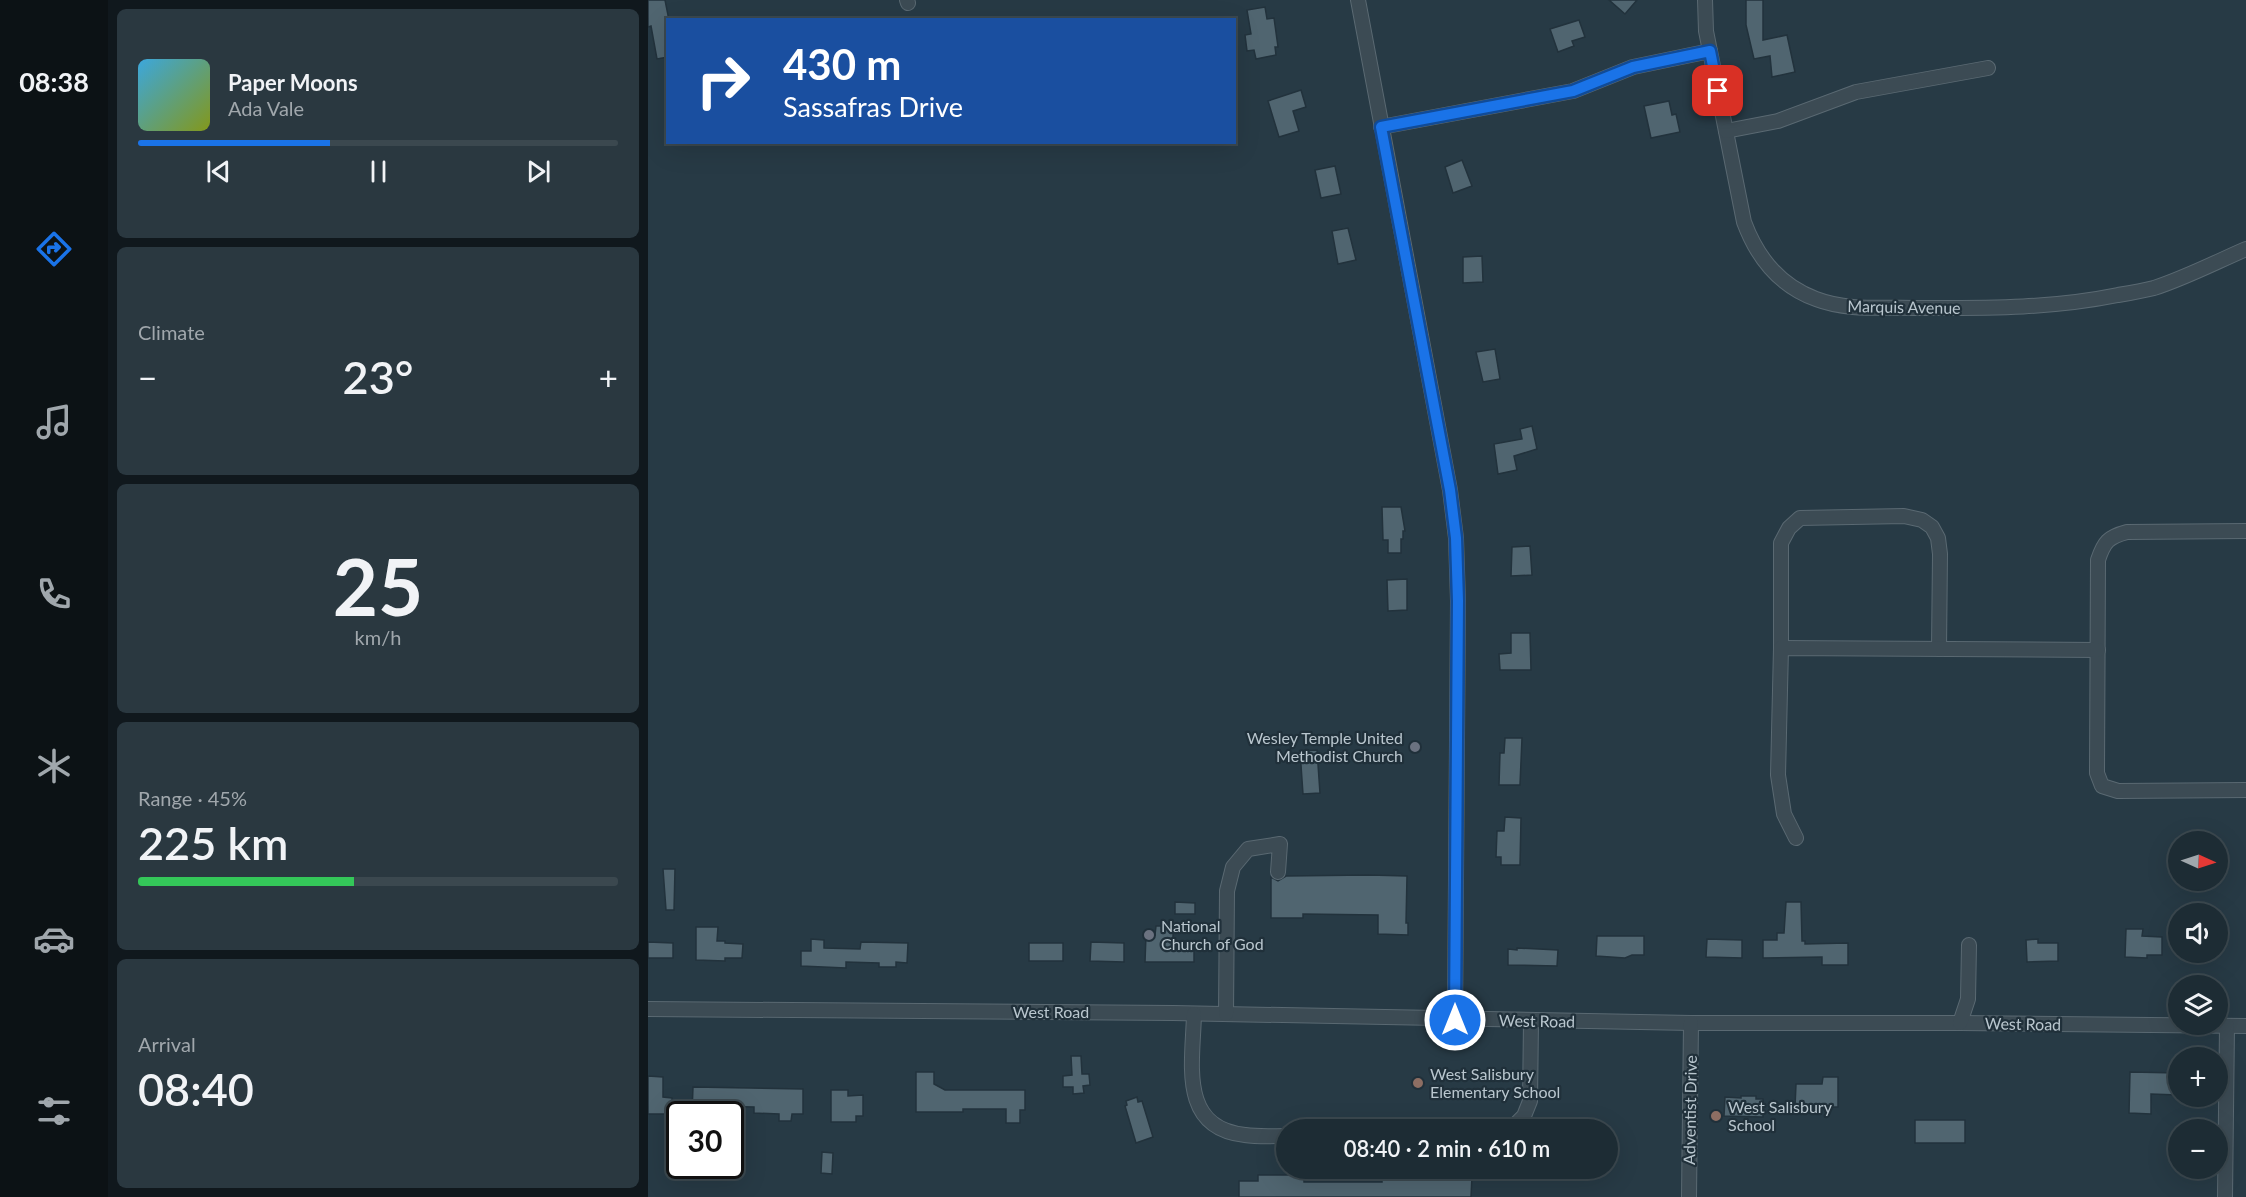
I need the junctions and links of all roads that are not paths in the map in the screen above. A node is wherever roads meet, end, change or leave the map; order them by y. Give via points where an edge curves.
1 (1358, 0) edge
2 (1705, 0) edge
3 (1710, 51) junction
4 (1988, 68) dead end
5 (1381, 127) junction
6 (1726, 131) junction
7 (2246, 249) edge
8 (2246, 531) edge
9 (1781, 648) junction
10 (1939, 649) junction
11 (2098, 650) junction
12 (2246, 790) edge
13 (1796, 838) dead end
14 (1278, 872) dead end
15 (1969, 945) dead end
16 (648, 1009) edge
17 (1194, 1014) junction
18 (1226, 1014) junction
19 (1455, 1020) junction
20 (1530, 1021) junction
21 (1691, 1023) junction
22 (1959, 1023) junction
23 (2168, 1025) edge
24 (2228, 1026) edge
25 (2246, 1026) edge
26 (2227, 1035) edge
27 (1521, 1119) edge
28 (1276, 1136) edge
29 (1689, 1197) edge
30 (2226, 1197) edge

1 - 5 street
2 - 3 street, Marquis Avenue
3 - 5 street via 1633,67 1573,91
3 - 6 street, Marquis Avenue
4 - 6 street via 1856,92 1778,121
5 - 19 street via 1456,538
6 - 7 street, Marquis Avenue via 1740,207 1756,250 1788,284 1830,304 2000,308 2078,303 2154,288
8 - 11 street via 2151,531 2113,536 2103,545 2098,560
9 - 10 street
9 - 10 street via 1781,543 1789,528 1800,518 1904,516 1922,520 1938,538
9 - 13 street via 1778,775 1784,814
10 - 11 street
11 - 12 street via 2097,773 2102,786 2118,791
14 - 18 street via 1280,844 1248,849 1233,867 1227,891
15 - 22 street via 1968,999
16 - 17 street, West Road
17 - 18 street, West Road
17 - 28 street via 1193,1088 1203,1115 1227,1132
18 - 19 street, West Road
19 - 20 street, West Road
20 - 21 street, West Road
20 - 27 street via 1530,1101
21 - 22 street, West Road
21 - 29 street, Adventist Drive
22 - 23 street, West Road
24 - 25 street, West Road
26 - 30 street

